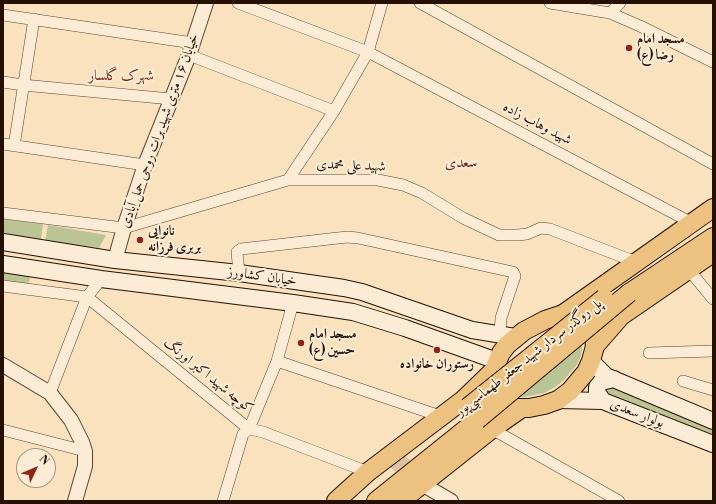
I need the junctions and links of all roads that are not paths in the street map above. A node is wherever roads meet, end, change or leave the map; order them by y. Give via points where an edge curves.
1 (206, 3) edge
2 (238, 3) edge
3 (382, 3) edge
4 (420, 3) edge
5 (550, 3) edge
6 (620, 3) edge
7 (610, 13) junction
8 (3, 14) edge
9 (34, 19) junction
10 (191, 49) junction
11 (368, 52) junction
12 (713, 62) edge
13 (3, 82) edge
14 (23, 85) junction
15 (171, 99) junction
16 (334, 111) junction
17 (8, 145) edge
18 (713, 164) edge
19 (145, 165) junction
20 (288, 180) junction
21 (713, 208) edge
22 (3, 213) edge
23 (713, 222) edge
24 (692, 223) junction
25 (124, 228) junction
26 (713, 237) edge
27 (3, 242) edge
28 (713, 253) edge
29 (115, 260) junction
30 (636, 262) junction
31 (3, 264) edge
32 (689, 270) junction
33 (239, 273) junction
34 (101, 279) junction
35 (3, 286) edge
36 (626, 289) junction
37 (598, 290) junction
38 (87, 297) junction
39 (713, 299) edge
40 (293, 303) junction
41 (563, 314) junction
42 (621, 316) junction
43 (502, 335) junction
44 (713, 351) edge
45 (593, 353) junction
46 (649, 353) dead end
47 (476, 354) junction
48 (276, 361) junction
49 (3, 365) edge
50 (495, 366) junction
51 (614, 379) junction
52 (683, 381) dead end
53 (713, 390) edge
54 (50, 393) junction
55 (558, 400) junction
56 (603, 401) junction
57 (522, 408) junction
58 (469, 409) junction
59 (443, 416) junction
60 (713, 421) edge
61 (249, 429) junction
62 (492, 429) junction
63 (3, 430) edge
64 (713, 444) edge
65 (85, 451) junction
66 (368, 472) junction
67 (422, 484) junction
68 (75, 501) edge
69 (222, 501) edge
70 (336, 501) edge
71 (352, 501) edge
72 (376, 501) edge
73 (401, 501) edge
74 (450, 501) edge
75 (619, 501) edge

1 - 10 street, خیابان ۱۶ متری شهید برات روحی حمل آبادی
2 - 11 street, شهید وهاب زاده
3 - 11 street
4 - 18 street
5 - 7 street
6 - 7 street
7 - 12 street
8 - 9 street
9 - 10 street
9 - 14 street
10 - 15 street, خیابان ۱۶ متری شهید برات روحی حمل آبادی
10 - 16 street
11 - 16 street
11 - 24 street, شهید وهاب زاده
13 - 14 street
14 - 15 street
14 - 17 street
15 - 19 street, خیابان ۱۶ متری شهید برات روحی حمل آبادی
16 - 20 street
17 - 19 street
19 - 25 street, خیابان ۱۶ متری شهید برات روحی حمل آبادی
20 - 25 street, شهید علی محمدی
20 - 30 street, شهید علی محمدی via 378,180 403,185 499,235 527,234 541,228 550,229
21 - 24 main road
22 - 25 street
23 - 36 main road, پل روگذر سردار شهید جعفر طهماسبی‌پور
24 - 30 main road
25 - 29 street, خیابان ۱۶ متری شهید برات روحی حمل آبادی
26 - 36 main road, پل روگذر سردار شهید جعفر طهماسبی‌پور
27 - 29 main road, خیابان کشاورز
28 - 32 main road
29 - 33 main road, خیابان کشاورز
30 - 37 main road
31 - 34 main road, خیابان کشاورز
32 - 39 street
32 - 42 main road
33 - 43 main road, خیابان کشاورز via 362,292 472,330
33 - 43 street via 237,252 241,249 347,237 514,273 501,318
34 - 38 street
34 - 40 main road, خیابان کشاورز
35 - 38 street
36 - 58 main road, پل روگذر سردار شهید جعفر طهماسبی‌پور, bridge
37 - 41 main road
37 - 42 main road via 597,301 600,308 609,314
38 - 54 street
38 - 61 street, کوچه شهید اکبر اورنگ
40 - 47 main road, خیابان کشاورز via 330,307 365,315
40 - 48 street
41 - 43 main road
41 - 45 main road via 573,314 586,319 592,330
42 - 45 main road
43 - 47 main road via 489,353
43 - 50 main road via 507,345
44 - 46 street
45 - 51 main road, بولوار سعدی via 606,376
45 - 55 main road via 577,383
47 - 50 main road, خیابان کشاورز
48 - 59 street
48 - 61 street
49 - 54 street
50 - 57 main road via 489,386 492,395 502,404
50 - 58 main road
51 - 56 main road via 601,382 597,386 597,392
51 - 60 main road, بولوار سعدی
52 - 53 street
54 - 65 street via 71,420
55 - 56 main road, بولوار سعدی
55 - 57 main road
56 - 64 main road, بولوار سعدی
57 - 62 main road
58 - 59 main road
58 - 62 main road via 475,401 485,407 491,417
58 - 71 main road, پل روگذر سردار شهید جعفر طهماسبی‌پور
58 - 72 main road, پل روگذر سردار شهید جعفر طهماسبی‌پور
59 - 66 main road
61 - 66 street, کوچه شهید اکبر اورنگ
61 - 69 street via 243,434
62 - 67 main road
62 - 75 street
63 - 65 street
65 - 68 street via 85,466
66 - 70 main road
67 - 73 main road
67 - 74 street

